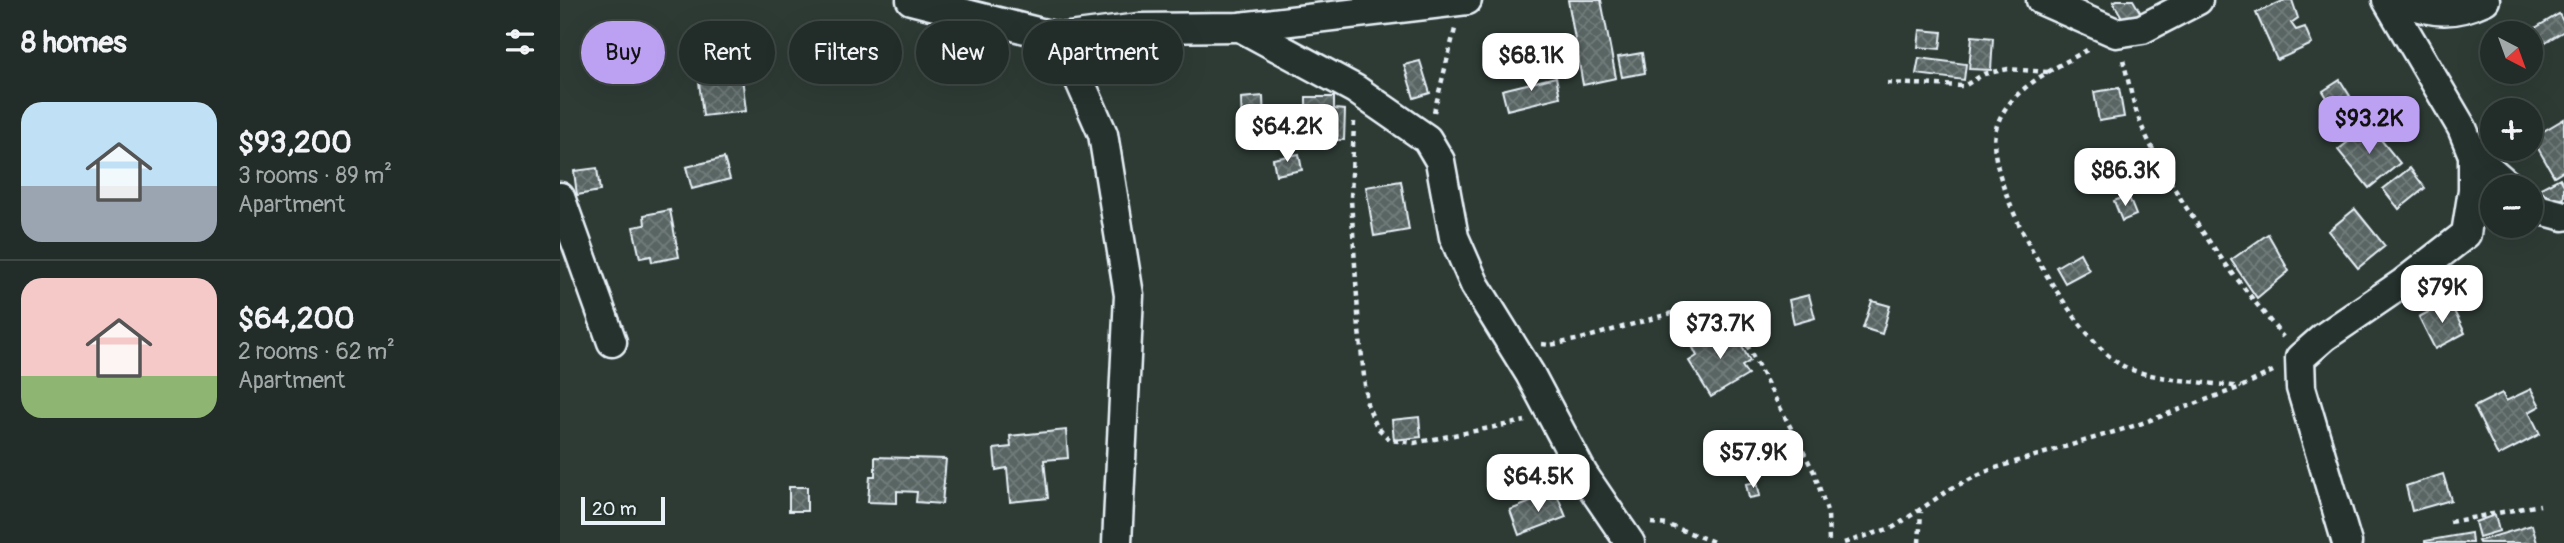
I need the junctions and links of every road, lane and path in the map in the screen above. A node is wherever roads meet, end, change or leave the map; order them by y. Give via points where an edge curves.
1 (911, 0) edge
2 (1465, 0) edge
3 (2041, 0) edge
4 (2198, 0) edge
5 (2387, 0) edge
6 (2396, 0) edge
7 (2485, 0) edge
8 (1289, 10) edge
9 (1240, 27) junction
10 (1023, 28) edge
11 (1183, 28) edge
12 (2116, 33) junction
13 (2049, 72) junction
14 (1887, 83) dead end
15 (1081, 84) edge
16 (1355, 89) junction
17 (1427, 139) junction
18 (2473, 155) junction
19 (2496, 175) edge
20 (560, 197) edge
21 (2543, 211) edge
22 (2564, 216) edge
23 (1508, 341) junction
24 (612, 342) dead end
25 (2300, 358) junction
26 (2241, 387) junction
27 (1550, 416) junction
28 (2540, 505) dead end
29 (1921, 512) junction
30 (2450, 522) dead end
31 (1625, 534) edge
32 (1117, 543) edge
33 (1717, 543) edge
34 (1829, 543) edge
35 (1844, 543) edge
36 (1919, 543) edge
37 (2347, 543) edge

1 - 10 street
2 - 8 street
2 - 17 path
3 - 12 street
4 - 12 street via 2142,29
5 - 18 street
6 - 7 street via 2433,11 2461,11
8 - 9 street
9 - 11 street
9 - 16 street
12 - 13 path
12 - 25 path via 2141,125 2174,189 2218,257
13 - 14 path via 2008,69 1984,74 1964,86
13 - 26 path via 2019,93 1995,133 1995,162 2017,223 2042,265 2103,351 2122,366 2144,374
15 - 32 street via 1103,134 1129,295
16 - 17 street
16 - 27 path via 1351,199 1357,303 1367,404 1377,427 1390,440 1414,443
17 - 23 street via 1440,161 1454,237
18 - 19 street
18 - 25 street via 2466,234
20 - 24 street
21 - 22 street
23 - 27 street
23 - 34 path via 1550,345 1700,305 1718,307 1736,324 1814,472 1828,514
25 - 26 path
25 - 37 street via 2301,388
26 - 29 path via 2137,425 1992,469 1952,488
27 - 31 street
28 - 30 path
29 - 35 path via 1895,527
29 - 36 path
31 - 33 path via 1656,523

